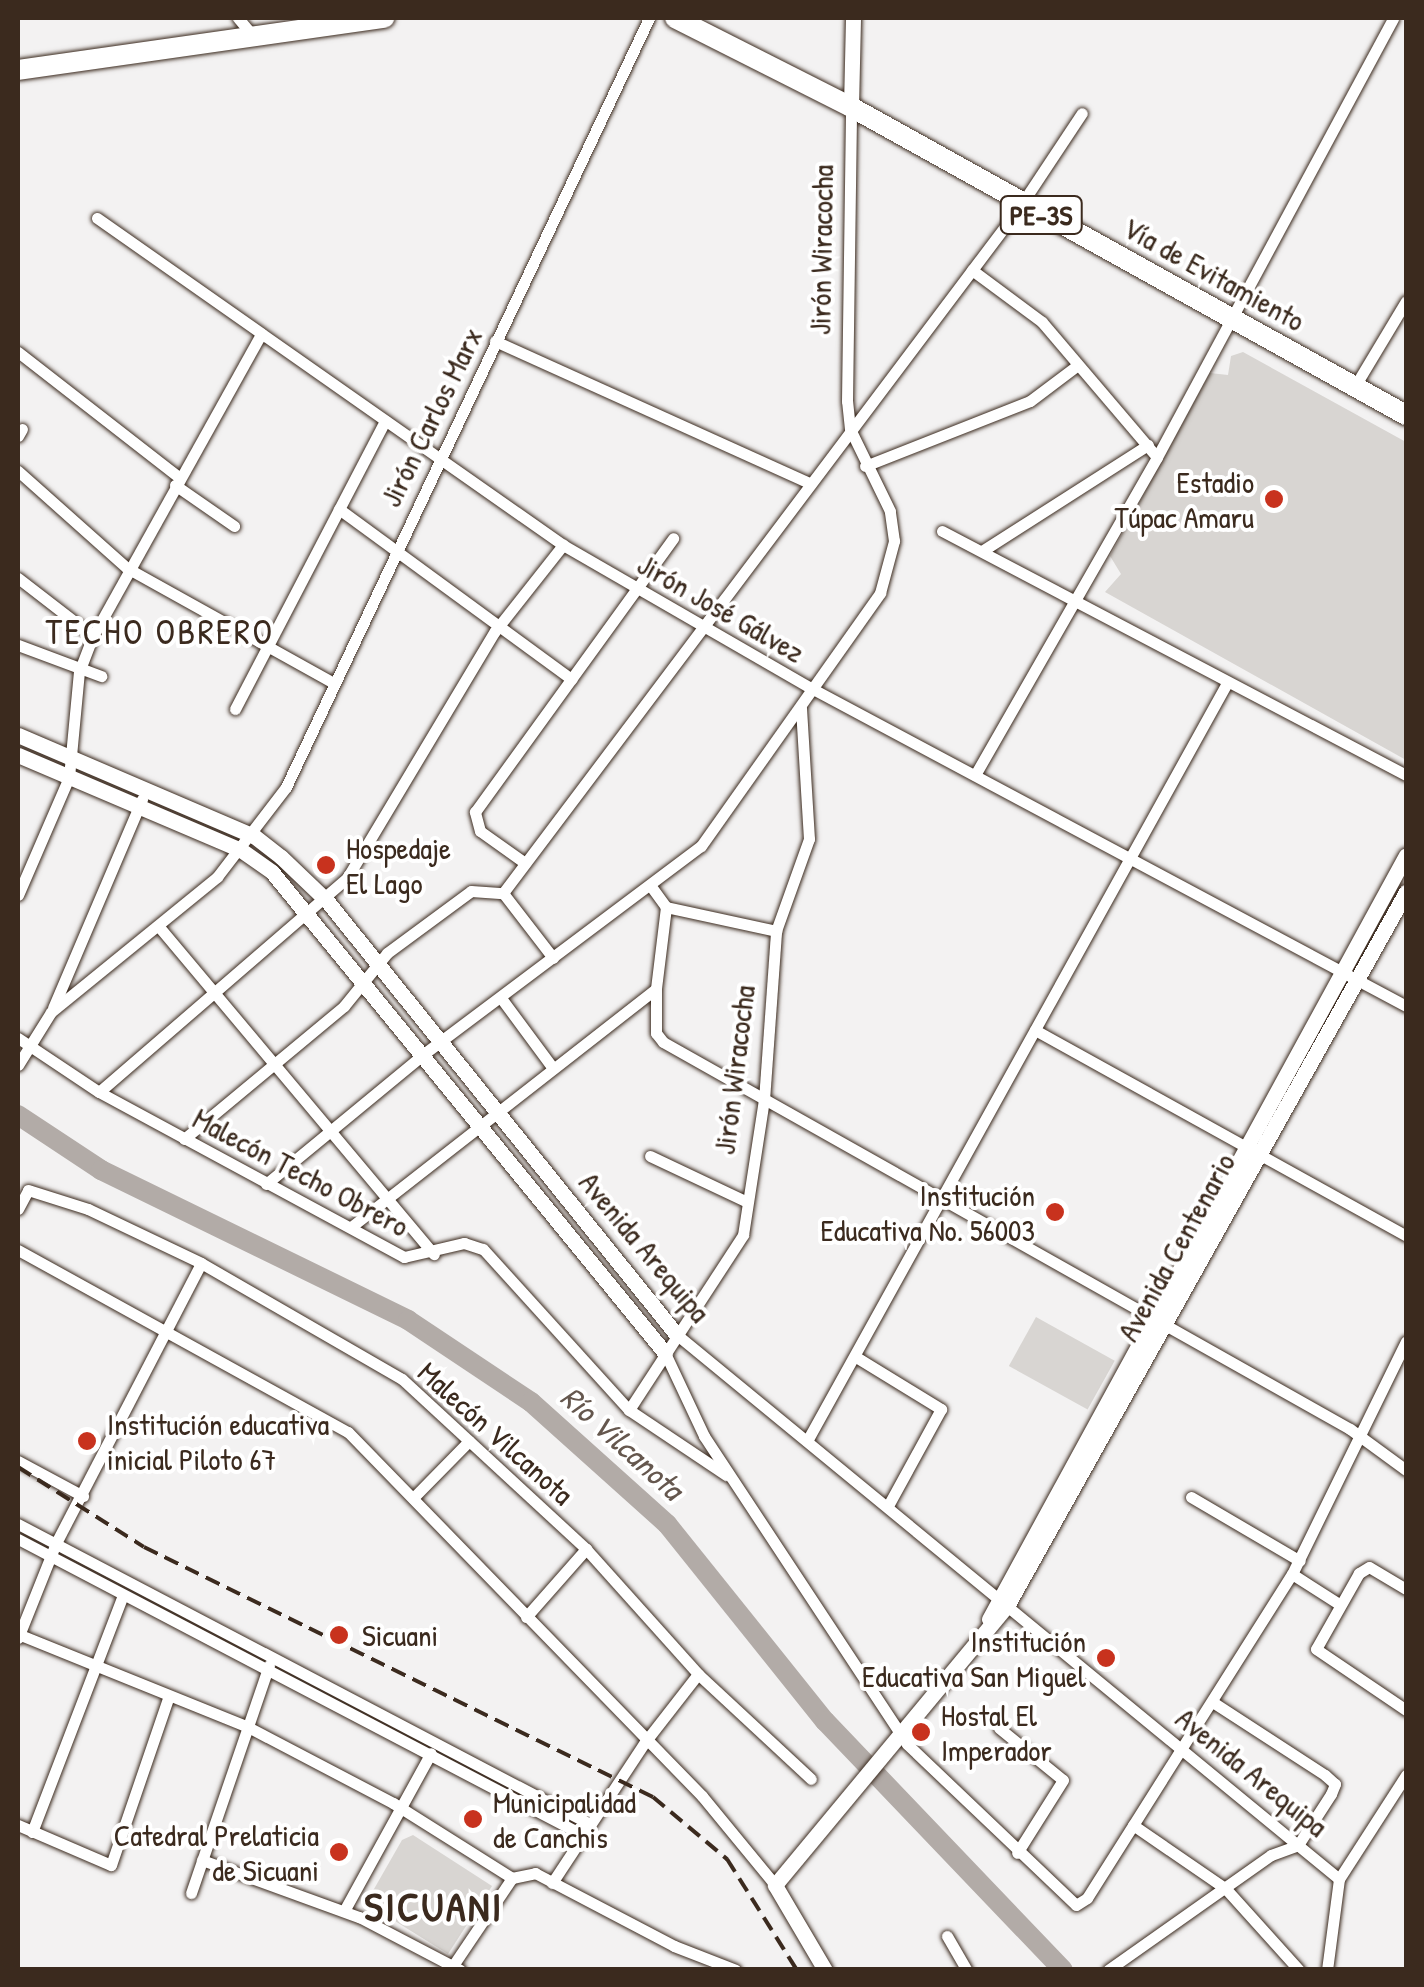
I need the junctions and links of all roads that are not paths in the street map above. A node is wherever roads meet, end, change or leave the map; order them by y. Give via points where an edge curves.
1 (238, 18) edge
2 (384, 18) edge
3 (649, 18) edge
4 (676, 18) edge
5 (854, 18) edge
6 (1393, 18) edge
7 (254, 37) junction
8 (18, 70) edge
9 (851, 107) junction
10 (1082, 113) dead end
11 (1021, 205) junction
12 (96, 218) dead end
13 (972, 270) junction
14 (1406, 301) edge
15 (1232, 318) junction
16 (260, 334) junction
17 (495, 341) junction
18 (18, 352) edge
19 (1078, 365) junction
20 (1355, 386) junction
21 (1406, 414) edge
22 (385, 421) junction
23 (850, 429) junction
24 (1148, 445) junction
25 (1157, 457) junction
26 (437, 459) junction
27 (866, 466) junction
28 (18, 471) edge
29 (178, 482) junction
30 (810, 484) junction
31 (338, 509) junction
32 (234, 526) dead end
33 (942, 531) dead end
34 (672, 538) dead end
35 (563, 546) junction
36 (395, 550) junction
37 (982, 551) junction
38 (127, 568) junction
39 (18, 578) edge
40 (638, 590) junction
41 (1073, 597) junction
42 (499, 626) junction
43 (704, 626) junction
44 (93, 636) junction
45 (18, 646) edge
46 (266, 650) junction
47 (81, 667) junction
48 (101, 676) dead end
49 (571, 679) junction
50 (334, 682) junction
51 (1227, 682) junction
52 (811, 688) junction
53 (800, 707) junction
54 (235, 709) dead end
55 (18, 735) edge
56 (18, 755) edge
57 (71, 756) junction
58 (1406, 774) edge
59 (975, 775) junction
60 (69, 777) junction
61 (142, 798) junction
62 (254, 836) junction
63 (242, 850) junction
64 (1406, 855) edge
65 (1128, 857) junction
66 (525, 863) junction
67 (650, 884) junction
68 (1406, 892) edge
69 (503, 893) junction
70 (18, 896) edge
71 (327, 901) junction
72 (666, 907) junction
73 (311, 915) junction
74 (160, 928) junction
75 (776, 931) junction
76 (553, 958) junction
77 (378, 966) junction
78 (1352, 976) junction
79 (366, 983) junction
80 (656, 988) junction
81 (215, 997) junction
82 (501, 998) junction
83 (1406, 1006) edge
84 (51, 1012) junction
85 (1035, 1030) junction
86 (18, 1038) edge
87 (441, 1042) junction
88 (30, 1045) junction
89 (425, 1054) junction
90 (19, 1062) edge
91 (272, 1066) junction
92 (552, 1068) junction
93 (99, 1092) junction
94 (764, 1100) junction
95 (497, 1111) junction
96 (483, 1122) junction
97 (329, 1131) junction
98 (184, 1139) junction
99 (1244, 1146) junction
100 (1260, 1154) junction
101 (650, 1156) dead end
102 (266, 1184) junction
103 (386, 1199) junction
104 (744, 1201) junction
105 (942, 1202) junction
106 (18, 1209) edge
107 (351, 1228) junction
108 (1406, 1236) edge
109 (18, 1250) edge
110 (434, 1254) junction
111 (201, 1263) junction
112 (1159, 1322) junction
113 (676, 1334) junction
114 (166, 1336) junction
115 (1405, 1348) edge
116 (665, 1353) junction
117 (856, 1357) junction
118 (629, 1410) junction
119 (1362, 1438) junction
120 (807, 1440) junction
121 (469, 1441) junction
122 (18, 1461) edge
123 (1406, 1470) edge
124 (733, 1479) junction
125 (83, 1496) junction
126 (413, 1498) junction
127 (1191, 1498) dead end
128 (888, 1506) junction
129 (18, 1524) edge
130 (18, 1539) edge
131 (56, 1543) junction
132 (586, 1549) junction
133 (50, 1556) junction
134 (1300, 1561) junction
135 (1292, 1574) junction
136 (1406, 1589) edge
137 (124, 1595) junction
138 (1003, 1600) junction
139 (1339, 1604) junction
140 (526, 1617) junction
141 (18, 1635) edge
142 (272, 1656) junction
143 (92, 1666) junction
144 (267, 1670) junction
145 (698, 1674) junction
146 (169, 1696) junction
147 (1214, 1703) junction
148 (1406, 1710) edge
149 (248, 1727) junction
150 (999, 1728) dead end
151 (898, 1731) junction
152 (645, 1742) junction
153 (1182, 1750) junction
154 (432, 1754) junction
155 (1406, 1776) edge
156 (812, 1779) dead end
157 (403, 1812) junction
158 (18, 1825) edge
159 (1134, 1825) junction
160 (585, 1828) junction
161 (32, 1832) junction
162 (1298, 1845) junction
163 (1017, 1853) junction
164 (202, 1860) junction
165 (512, 1878) junction
166 (1339, 1880) junction
167 (552, 1883) junction
168 (775, 1885) junction
169 (1226, 1890) junction
170 (191, 1893) dead end
171 (344, 1911) junction
172 (947, 1936) dead end
173 (698, 1965) edge
174 (457, 1967) edge
175 (1110, 1968) edge
176 (736, 1970) edge
177 (824, 1970) edge
178 (967, 1970) edge
179 (1299, 1970) edge
180 (1327, 1970) edge

1 - 7 street
2 - 7 highway
3 - 17 street, Jirón Carlos Marx
4 - 9 highway, Vía de Evitamiento / PE-3S
5 - 9 street, Jirón Wiracocha
6 - 15 street
7 - 8 highway
9 - 11 highway, Vía de Evitamiento / PE-3S
9 - 23 street, Jirón Wiracocha
10 - 11 street
11 - 13 street
11 - 15 highway, Vía de Evitamiento / PE-3S
12 - 16 street, Jirón José Gálvez
13 - 19 street via 1042,322
13 - 23 street
14 - 20 street
15 - 20 highway, Vía de Evitamiento / PE-3S
15 - 25 street
16 - 22 street, Jirón José Gálvez
16 - 29 street
17 - 26 street, Jirón Carlos Marx
17 - 30 street
18 - 29 street
19 - 24 street
19 - 27 street via 1030,402
20 - 21 highway, Vía de Evitamiento / PE-3S
22 - 26 street, Jirón José Gálvez
22 - 31 street
23 - 27 street, Jirón Wiracocha
23 - 30 street
24 - 25 street
24 - 37 street
25 - 41 street
26 - 35 street, Jirón José Gálvez
26 - 36 street, Jirón Carlos Marx
27 - 52 street, Jirón Wiracocha via 882,485 894,541 880,593
28 - 38 street
29 - 32 street
29 - 38 street
30 - 43 street
31 - 36 street
31 - 46 street
33 - 37 street
34 - 40 street
35 - 40 street, Jirón José Gálvez
35 - 42 street
36 - 42 street
36 - 50 street, Jirón Carlos Marx
37 - 41 street
38 - 44 street
38 - 46 street
39 - 44 street
40 - 43 street, Jirón José Gálvez
40 - 49 street
41 - 51 street
41 - 59 street
42 - 49 street
42 - 71 street via 360,860
43 - 52 street, Jirón José Gálvez
43 - 66 street
44 - 47 street
45 - 47 street
46 - 50 street
46 - 54 street
47 - 48 street
47 - 57 street
49 - 66 street via 480,802 474,821
50 - 62 street, Jirón Carlos Marx via 286,787
51 - 58 street
51 - 65 street
52 - 53 street, Jirón Wiracocha
52 - 59 street, Jirón José Gálvez
53 - 67 street, Jirón Wiracocha via 701,846
53 - 75 street, Jirón Wiracocha via 808,839
55 - 57 street, Avenida Arequipa
56 - 60 street, Avenida Arequipa
57 - 60 street
57 - 61 street, Avenida Arequipa
59 - 65 street, Jirón José Gálvez
60 - 61 street, Avenida Arequipa
60 - 70 street
61 - 62 street, Avenida Arequipa
61 - 63 street, Avenida Arequipa
61 - 84 street
62 - 63 street, Jirón Carlos Marx
62 - 71 street, Avenida Arequipa
63 - 73 street, Avenida Arequipa
63 - 74 street, Jirón Carlos Marx
64 - 78 street
65 - 78 street, Jirón José Gálvez
65 - 85 street
66 - 69 street
67 - 72 street
67 - 76 street, Jirón Wiracocha
68 - 78 street, Avenida Centenario
69 - 76 street
69 - 77 street via 471,891
71 - 73 street
71 - 77 street, Avenida Arequipa
72 - 75 street
72 - 80 street
73 - 79 street, Avenida Arequipa
73 - 81 street
74 - 81 street
74 - 84 street, Jirón Carlos Marx
75 - 94 street, Jirón Wiracocha
76 - 82 street, Jirón Wiracocha
77 - 79 street
77 - 87 street, Avenida Arequipa
78 - 83 street, Jirón José Gálvez
78 - 99 street
78 - 100 street, Avenida Centenario
79 - 89 street, Avenida Arequipa
79 - 91 street
80 - 92 street
80 - 94 street via 656,1033 663,1042
81 - 91 street
81 - 93 street
82 - 87 street, Jirón Wiracocha
82 - 92 street
84 - 88 street
85 - 99 street
85 - 105 street
86 - 88 street, Malecón Techo Obrero
87 - 89 street, Jirón Wiracocha
87 - 95 street, Avenida Arequipa
88 - 90 street
88 - 93 street, Malecón Techo Obrero
89 - 96 street, Avenida Arequipa
89 - 97 street, Jirón Wiracocha
91 - 97 street
91 - 98 street
92 - 95 street
93 - 98 street, Malecón Techo Obrero
94 - 104 street, Jirón Wiracocha
94 - 105 street
95 - 96 street
95 - 113 street, Avenida Arequipa
96 - 103 street
96 - 116 street, Avenida Arequipa
97 - 102 street, Jirón Wiracocha
97 - 103 street
98 - 102 street, Malecón Techo Obrero
99 - 100 street
99 - 112 street
100 - 108 street
100 - 112 street, Avenida Centenario
101 - 104 street
102 - 107 street, Malecón Techo Obrero
103 - 107 street
103 - 110 street
104 - 113 street, Jirón Wiracocha via 743,1235
105 - 112 street
105 - 117 street
106 - 111 street, Malecón Vilcanota via 28,1190 88,1209
107 - 110 street, Malecón Techo Obrero via 404,1257
109 - 114 street
110 - 118 street, Malecón Techo Obrero via 464,1242 483,1249
111 - 114 street
111 - 121 street, Malecón Vilcanota via 402,1379
112 - 119 street
112 - 138 street
113 - 116 street, Jirón Wiracocha
113 - 120 street, Avenida Arequipa
114 - 125 street
114 - 126 street via 318,1411
115 - 119 street
116 - 118 street, Jirón Wiracocha
116 - 124 street via 704,1436
117 - 120 street
117 - 128 street via 941,1409
118 - 124 street, Malecón Techo Obrero
119 - 123 street
119 - 134 street
120 - 128 street, Avenida Arequipa
121 - 126 street
121 - 132 street, Malecón Vilcanota
122 - 125 street
124 - 151 street
125 - 131 street
126 - 140 street
127 - 134 street
128 - 138 street, Avenida Arequipa
129 - 131 street
130 - 133 street
131 - 133 street
131 - 142 street
132 - 140 street
132 - 145 street, Malecón Vilcanota
133 - 137 street
133 - 141 street
134 - 135 street
135 - 139 street
135 - 147 street
136 - 139 street via 1370,1567
137 - 143 street
137 - 144 street
138 - 151 street
138 - 153 street, Avenida Arequipa
139 - 148 street via 1316,1649
140 - 152 street
141 - 143 street
142 - 144 street
142 - 160 street
143 - 146 street
143 - 161 street
144 - 149 street
144 - 154 street
145 - 152 street
145 - 156 street, Malecón Vilcanota
146 - 149 street
146 - 161 street via 112,1865
147 - 153 street
147 - 162 street via 1335,1784
149 - 157 street
149 - 164 street
150 - 163 street via 1063,1780
151 - 163 street
151 - 168 street
152 - 160 street
152 - 168 street via 702,1796
153 - 159 street
153 - 162 street, Avenida Arequipa
154 - 157 street
154 - 160 street
155 - 166 street
157 - 165 street
157 - 171 street
158 - 161 street
159 - 163 street via 1076,1905
159 - 169 street
160 - 167 street
162 - 166 street, Avenida Arequipa
162 - 169 street via 1271,1855
164 - 170 street
164 - 171 street
165 - 167 street via 535,1873
165 - 174 street
166 - 180 street
167 - 173 street
168 - 177 street
169 - 175 street
169 - 179 street
171 - 174 street
172 - 178 street
173 - 176 street

